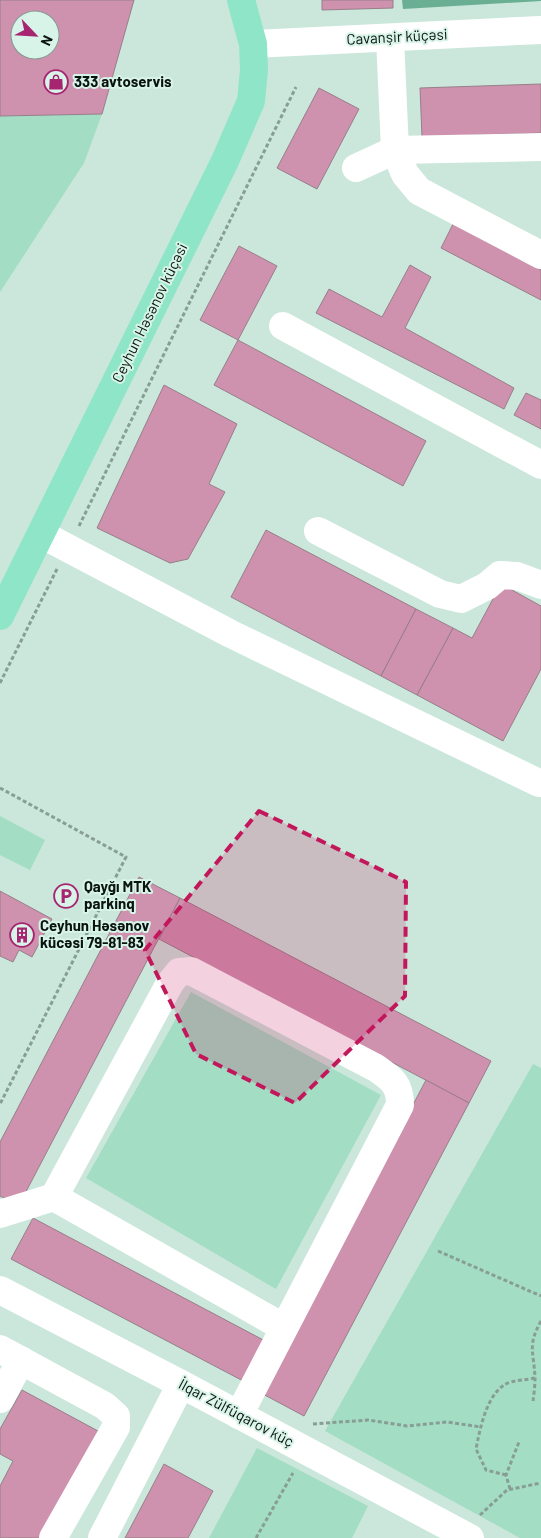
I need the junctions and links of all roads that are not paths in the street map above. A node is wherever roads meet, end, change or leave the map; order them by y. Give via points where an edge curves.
1 (241, 0) edge
2 (541, 30) edge
3 (390, 38) junction
4 (253, 44) junction
5 (541, 147) edge
6 (395, 150) junction
7 (356, 168) dead end
8 (541, 254) edge
9 (283, 326) dead end
10 (541, 465) edge
11 (318, 531) dead end
12 (41, 534) junction
13 (541, 585) edge
14 (0, 616) edge
15 (540, 788) edge
16 (54, 1197) junction
17 (0, 1214) edge
18 (0, 1290) edge
19 (284, 1328) junction
20 (10, 1355) edge
21 (181, 1384) junction
22 (0, 1399) edge
23 (239, 1415) junction
24 (466, 1536) edge
25 (53, 1538) edge
26 (102, 1538) edge

1 - 4 main road, Ceyhun Həsənov küçəsi
2 - 3 street, Cavanşir küçəsi
3 - 4 street, Cavanşir küçəsi
3 - 6 street
4 - 12 main road, Ceyhun Həsənov küçəsi via 251,101 241,125
5 - 6 street
6 - 7 street
6 - 8 street via 405,174 418,192
9 - 10 street
11 - 13 street via 440,594 461,598 487,586 500,575 517,576
12 - 14 main road, Ceyhun Həsənov küçəsi
12 - 15 street via 231,634
16 - 17 street
16 - 19 street
16 - 19 street via 170,983 179,972 191,971 376,1068 392,1079 400,1093 400,1105
18 - 21 street, İlqar Zülfüqarov küç
19 - 23 street
20 - 22 street
20 - 25 street via 106,1406 116,1416 116,1427
21 - 23 street, İlqar Zülfüqarov küç
21 - 26 street
23 - 24 street, İlqar Zülfüqarov küç

